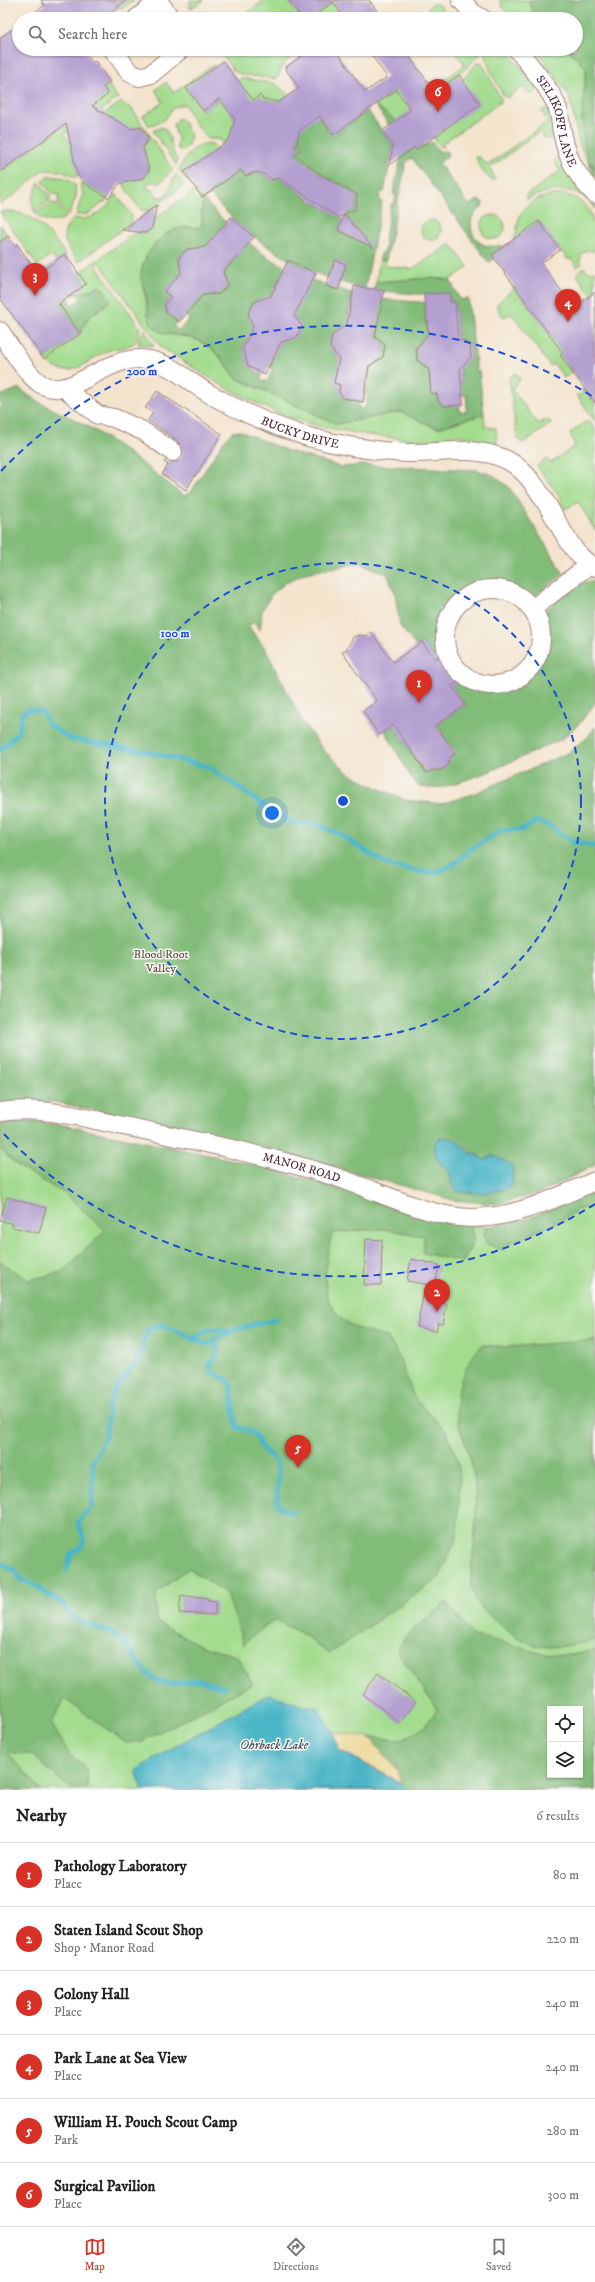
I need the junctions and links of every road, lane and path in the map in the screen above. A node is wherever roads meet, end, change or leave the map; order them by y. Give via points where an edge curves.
1 (461, 0) edge
2 (158, 1) edge
3 (145, 12) edge
4 (166, 12) edge
5 (473, 12) edge
6 (118, 56) edge
7 (173, 56) edge
8 (522, 56) edge
9 (595, 194) edge
10 (0, 331) edge
11 (64, 388) junction
12 (173, 452) dead end
13 (592, 566) edge
14 (532, 609) junction
15 (0, 1112) edge
16 (595, 1181) edge

1 - 5 street
2 - 3 street
2 - 4 street
6 - 7 street via 129,72 140,78 151,74
8 - 9 street, SELIKOFF LANE via 557,105 565,146 586,186
10 - 11 street, BUCKY DRIVE via 40,384 50,388
11 - 12 street via 98,415 114,418 143,431
11 - 13 street, BUCKY DRIVE via 117,362 127,359 150,359 170,368 238,410 305,436 347,446 406,453 467,451 498,456 513,464 528,477 579,555
13 - 14 street
14 - 14 street via 540,628 539,649 535,659 522,674 503,684 482,683 467,676 455,666 446,646 446,624 453,610 464,598 474,592 495,588 516,594
15 - 16 street, MANOR ROAD via 42,1111 227,1148 334,1177 436,1212 470,1218 522,1211

